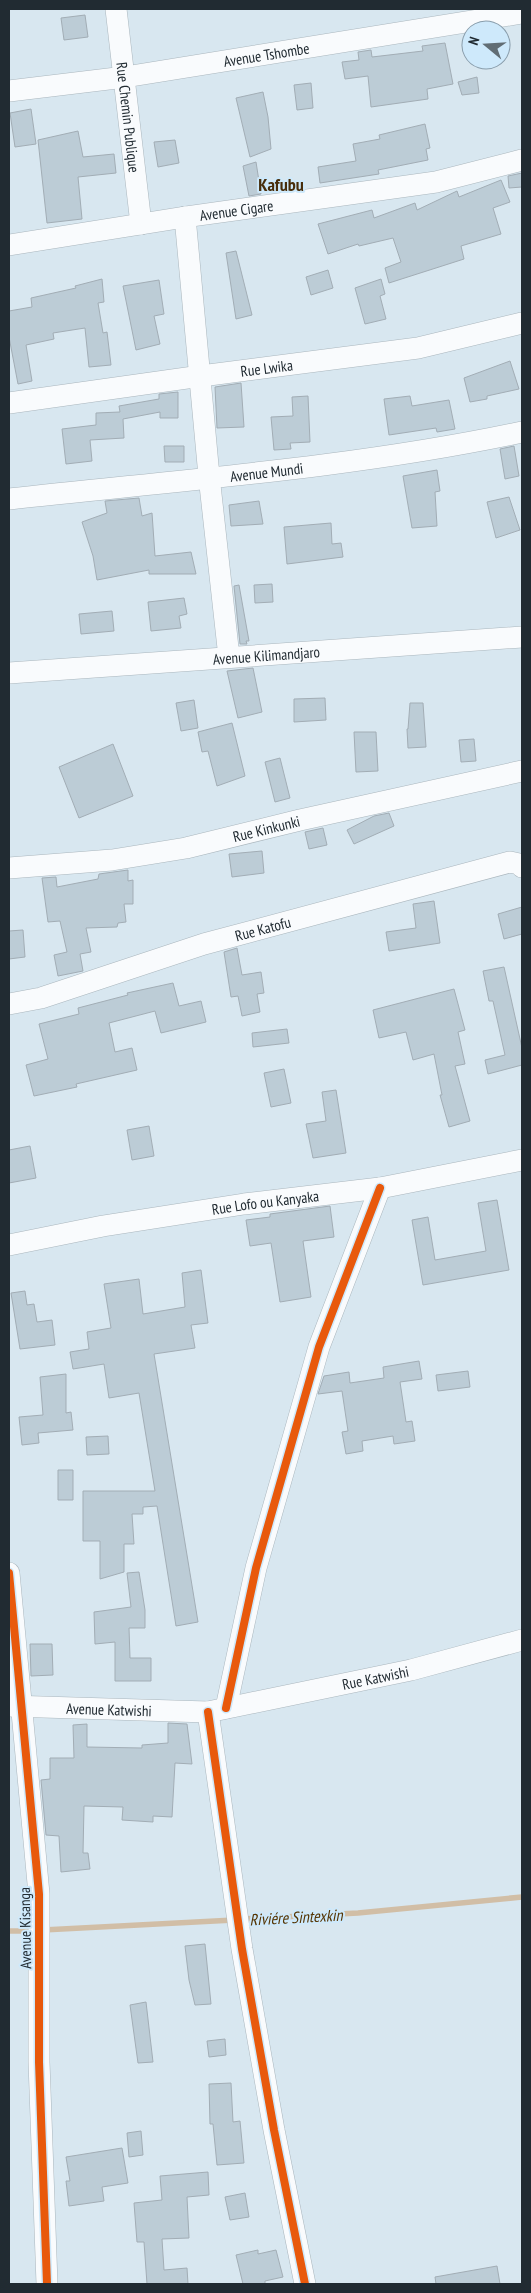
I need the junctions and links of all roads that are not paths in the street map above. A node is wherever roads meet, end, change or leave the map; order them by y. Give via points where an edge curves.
1 (116, 9) edge
2 (522, 13) edge
3 (125, 77) junction
4 (9, 91) edge
5 (522, 160) edge
6 (185, 217) junction
7 (141, 224) junction
8 (9, 245) edge
9 (522, 323) edge
10 (201, 376) junction
11 (9, 403) edge
12 (522, 432) edge
13 (209, 476) junction
14 (9, 499) edge
15 (522, 637) edge
16 (229, 657) junction
17 (9, 673) edge
18 (522, 771) edge
19 (521, 866) edge
20 (9, 868) edge
21 (9, 1004) edge
22 (522, 1160) edge
23 (380, 1188) junction
24 (9, 1245) edge
25 (9, 1573) edge
26 (522, 1640) edge
27 (16, 1706) edge
28 (217, 1710) junction
29 (48, 2284) edge
30 (305, 2284) edge

1 - 3 street, Rue Chemin Publique
2 - 3 street, Avenue Tshombe
3 - 4 street, Avenue Tshombe
3 - 7 street, Rue Chemin Publique
5 - 6 street, Avenue Cigare via 436,182
6 - 7 street, Avenue Cigare
6 - 10 street
7 - 8 street, Avenue Cigare
9 - 10 street, Rue Lwika via 418,348
10 - 11 street, Rue Lwika
10 - 13 street
12 - 13 street, Avenue Mundi via 452,447 261,473
13 - 14 street, Avenue Mundi
13 - 16 street
15 - 16 street, Avenue Kilimandjaro
16 - 17 street, Avenue Kilimandjaro
18 - 20 street, Rue Kinkunki via 186,848 112,860
19 - 21 street, Rue Katofu via 510,862 204,944 41,998
22 - 23 street, Rue Lofo ou Kanyaka
23 - 24 street, Rue Lofo ou Kanyaka via 244,1204
23 - 28 street via 319,1347
25 - 27 street, Avenue Kisanga
26 - 28 street, Rue Katwishi via 411,1670
27 - 28 street, Avenue Katwishi
27 - 29 street, Avenue Kisanga via 39,1894 39,2062
28 - 30 street via 242,1949

